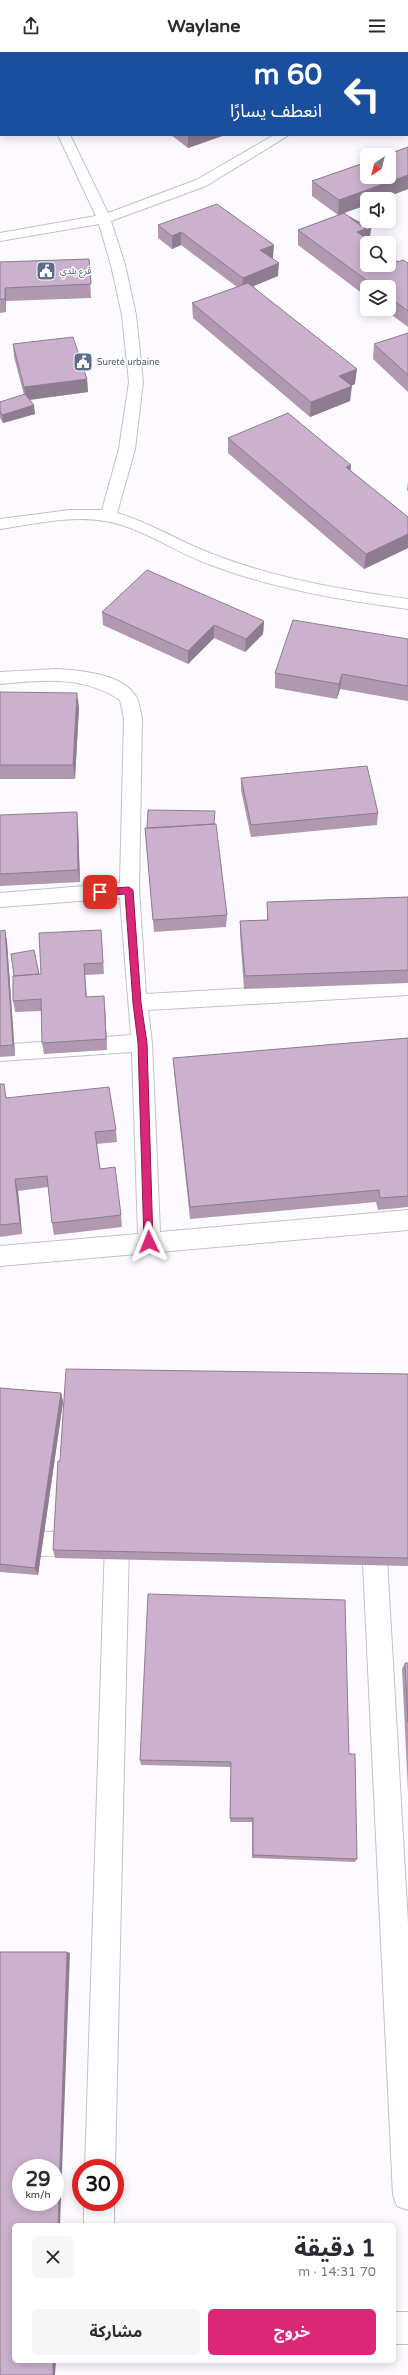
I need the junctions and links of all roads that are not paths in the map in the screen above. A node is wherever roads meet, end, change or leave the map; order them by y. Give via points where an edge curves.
1 (64, 136) edge
2 (281, 136) edge
3 (104, 219) junction
4 (0, 237) edge
5 (108, 516) junction
6 (0, 524) edge
7 (408, 604) edge
8 (0, 678) edge
9 (129, 890) junction
10 (0, 900) edge
11 (408, 987) edge
12 (137, 1003) junction
13 (142, 1043) junction
14 (0, 1053) edge
15 (408, 1220) edge
16 (149, 1242) junction
17 (0, 1256) edge
18 (373, 1542) edge
19 (0, 1545) edge
20 (100, 2159) edge
21 (408, 2195) edge
22 (99, 2211) edge
23 (99, 2223) edge
24 (396, 2328) edge
25 (408, 2328) edge

1 - 3 street
2 - 3 street via 201,183
3 - 4 street
3 - 5 street via 129,315 136,382 127,449
5 - 6 street via 73,515
5 - 7 street via 215,562 274,581 330,594
8 - 9 street via 81,677 109,685 128,697 133,719
9 - 10 street
9 - 12 street
11 - 12 street
12 - 13 street
13 - 14 street
13 - 16 street
15 - 16 street
16 - 17 street
18 - 21 street
19 - 20 street via 129,1543
22 - 23 street
24 - 25 street

